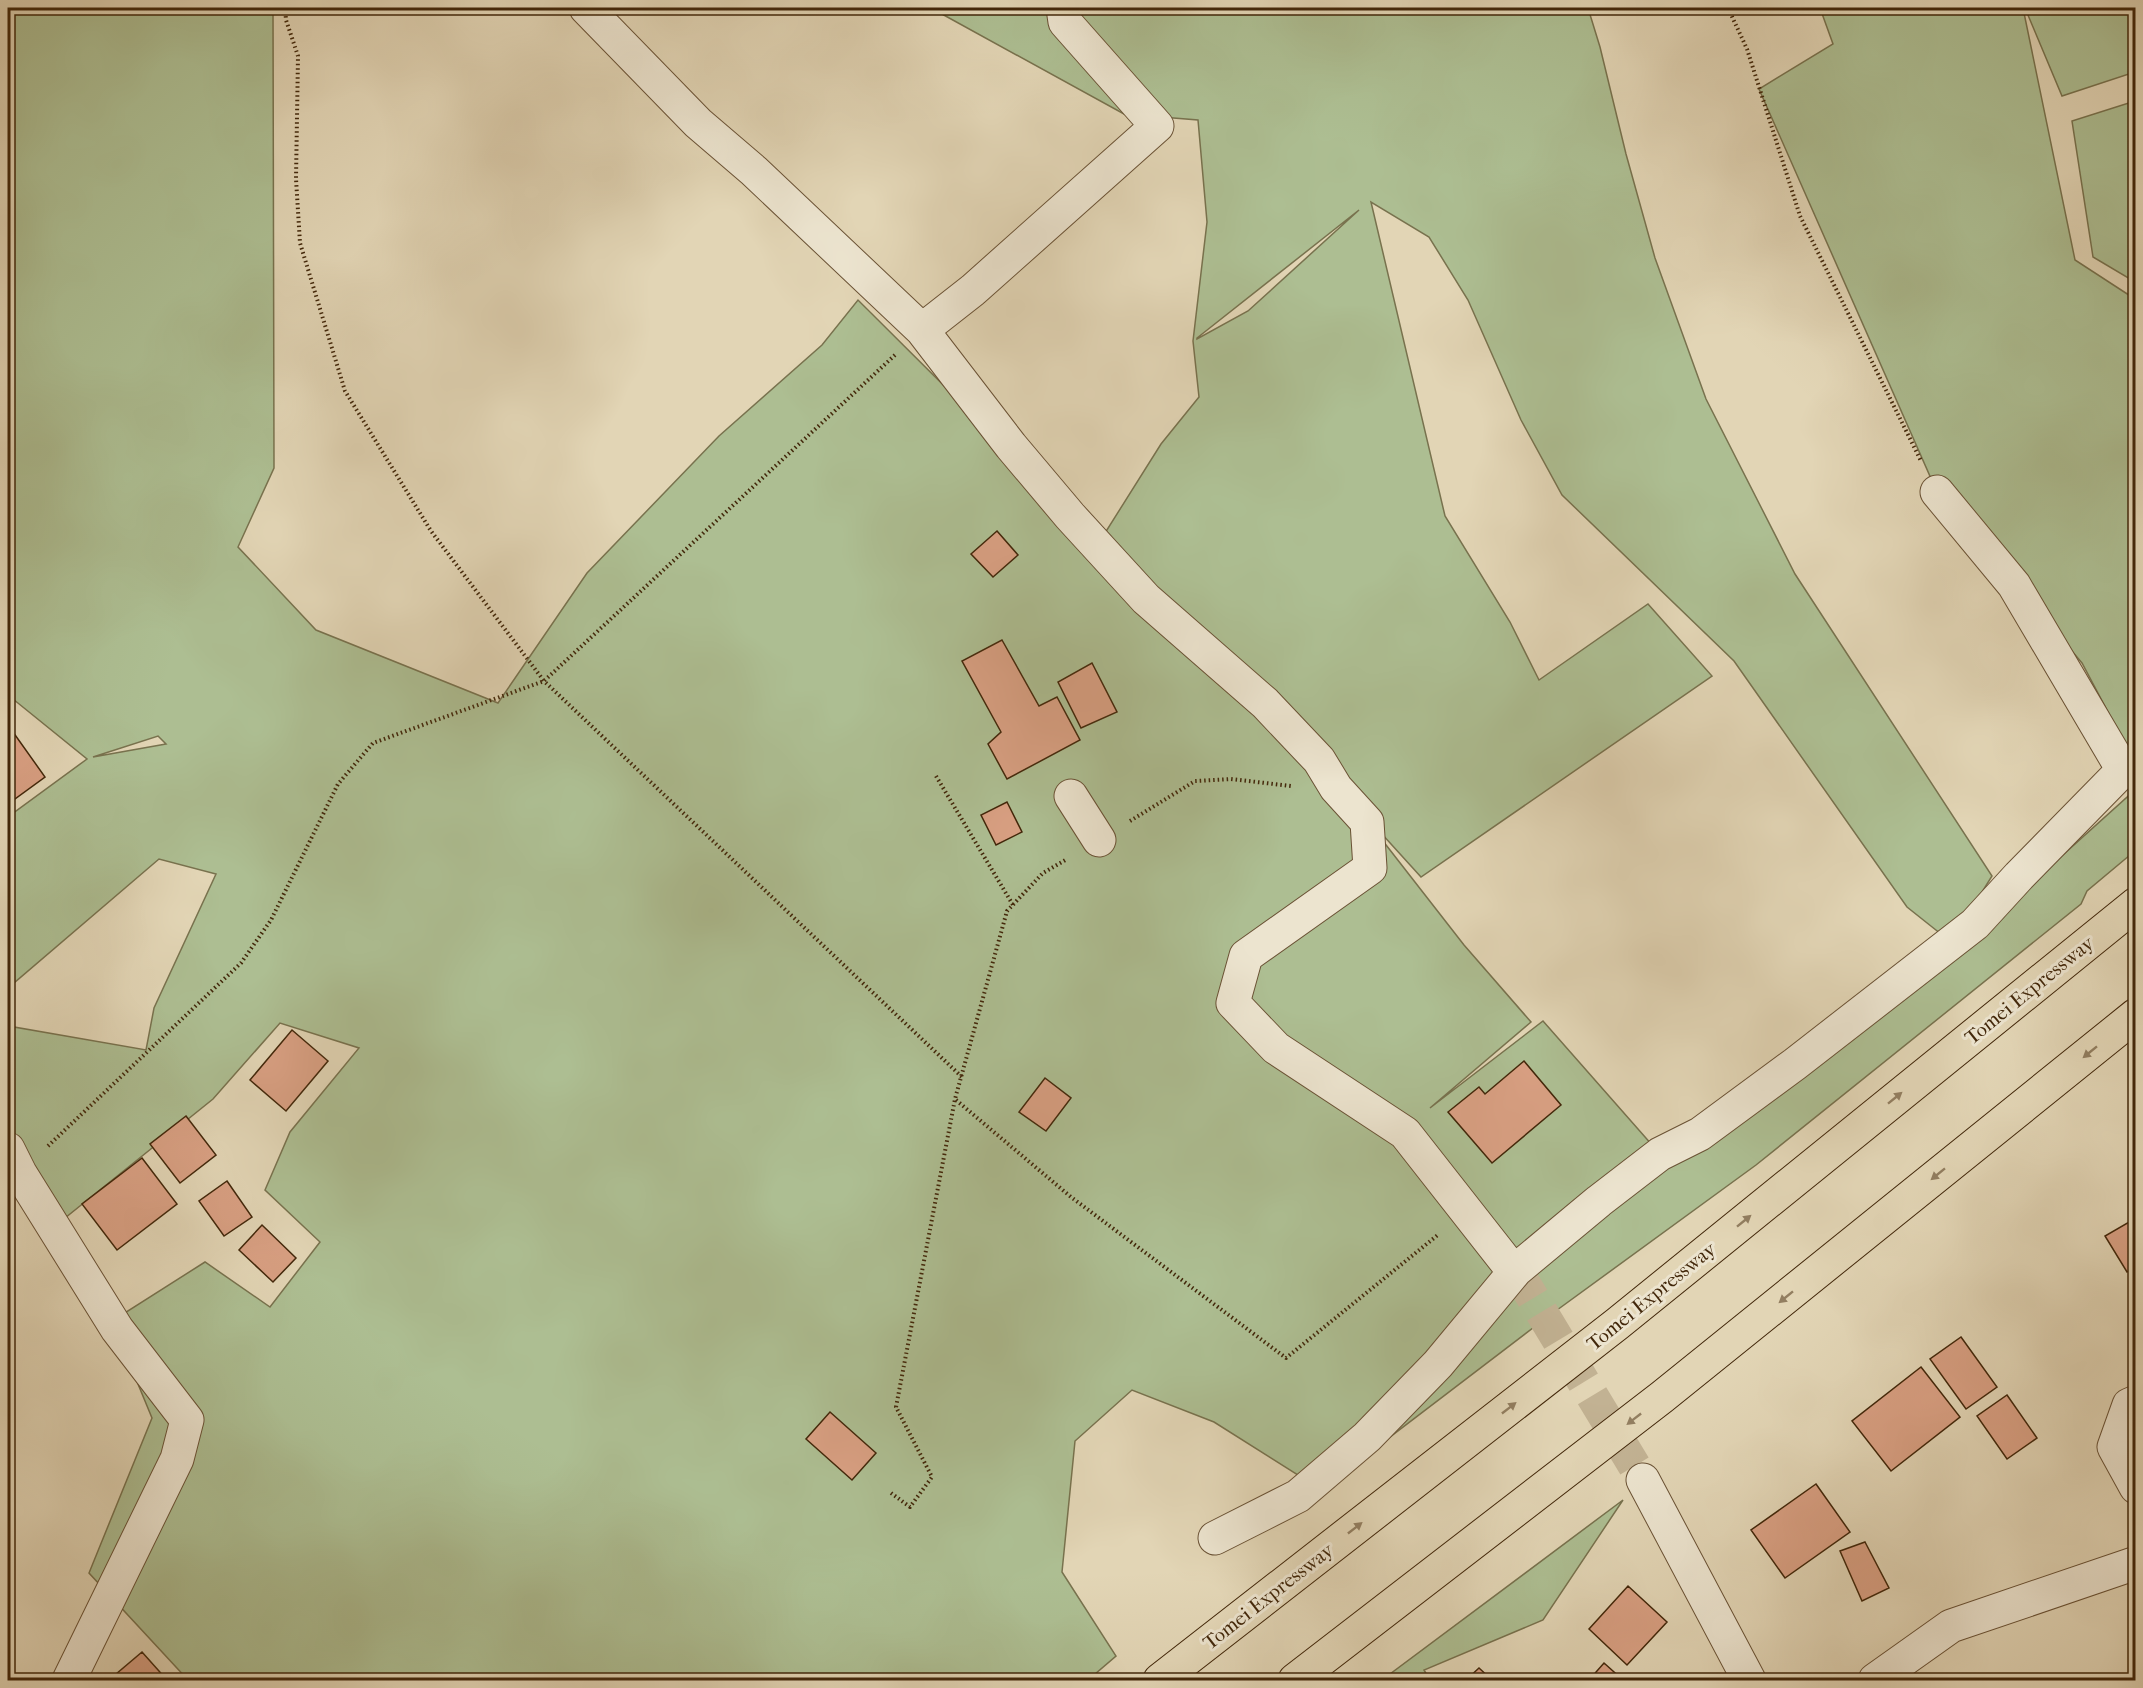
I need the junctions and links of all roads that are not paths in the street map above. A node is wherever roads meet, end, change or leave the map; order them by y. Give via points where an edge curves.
1 (586, 8) edge
2 (1063, 8) edge
3 (922, 330) junction
4 (1937, 492) road end
5 (1071, 796) dead end
6 (1099, 840) road end
7 (2136, 904) edge
8 (2136, 1016) edge
9 (14, 1161) edge
10 (1516, 1270) junction
11 (2136, 1402) edge
12 (1643, 1480) tunnel mouth
13 (2136, 1487) edge
14 (1215, 1538) dead end
15 (2136, 1563) edge
16 (69, 1680) edge
17 (1160, 1680) edge
18 (1295, 1680) edge
19 (1749, 1680) edge
20 (1875, 1680) edge

1 - 3 street via 699,123
2 - 3 street via 1065,22 1157,126 973,290
3 - 10 street via 1070,516 1146,599 1264,703 1319,760 1336,788 1367,822 1370,868 1246,956 1233,1003 1276,1048 1405,1133
4 - 10 street via 2014,585 2123,770 1975,924 1700,1134 1660,1154
5 - 6 street
17 -> 7 highway, Tomei Expressway via 1617,1324
8 -> 18 highway via 1662,1396
9 - 16 street via 117,1329 187,1420 177,1459
10 - 14 street via 1438,1364 1367,1437 1298,1496
11 - 13 street via 2129,1405 2114,1447
12 - 19 street
15 - 20 street via 1951,1626

